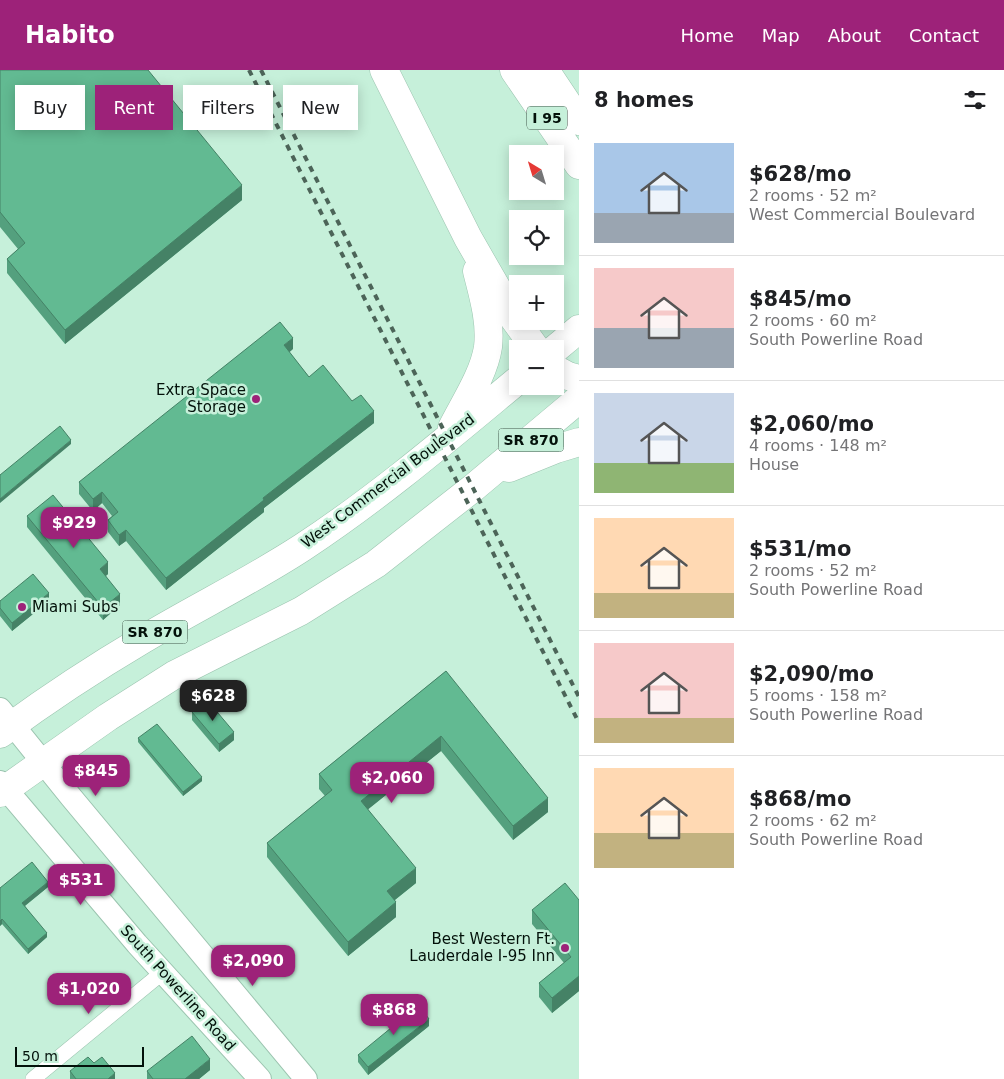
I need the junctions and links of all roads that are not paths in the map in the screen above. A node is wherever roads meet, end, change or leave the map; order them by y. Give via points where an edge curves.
1 (384, 70) edge
2 (514, 70) edge
3 (545, 70) edge
4 (579, 121) edge
5 (579, 165) edge
6 (468, 238) junction
7 (579, 329) edge
8 (530, 340) edge
9 (564, 342) edge
10 (564, 374) edge
11 (579, 379) edge
12 (509, 387) edge
13 (579, 399) edge
14 (447, 438) junction
15 (579, 442) edge
16 (483, 480) junction
17 (4, 723) edge
18 (43, 762) junction
19 (2, 788) edge
20 (163, 972) junction
21 (33, 1079) edge
22 (260, 1079) edge
23 (306, 1079) edge

1 - 6 highway
2 - 5 highway, I 95
3 - 4 highway
6 - 8 highway
6 - 14 highway via 485,308 488,346 480,373
7 - 9 highway
10 - 11 highway
12 - 14 highway, West Commercial Boulevard / SR 870
13 - 16 highway, SR 870
14 - 17 highway, West Commercial Boulevard / SR 870 via 303,547
15 - 16 highway
16 - 18 highway, SR 870 via 411,538 353,579 174,675
17 - 18 main road
18 - 19 highway, SR 870
18 - 23 main road
19 - 20 main road, South Powerline Road
20 - 21 street
20 - 22 main road, South Powerline Road

